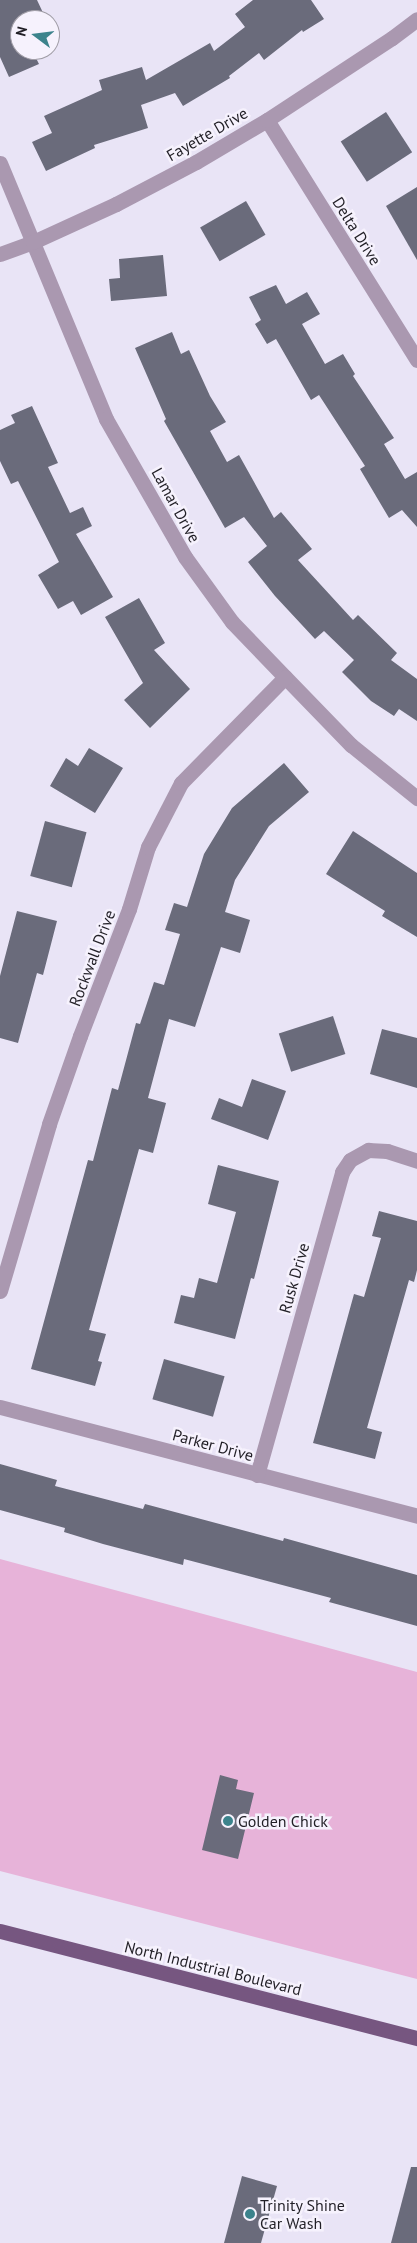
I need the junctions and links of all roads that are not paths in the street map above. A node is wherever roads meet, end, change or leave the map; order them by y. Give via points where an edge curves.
1 (417, 19) edge
2 (267, 120) junction
3 (0, 163) edge
4 (33, 242) junction
5 (0, 254) edge
6 (417, 360) edge
7 (285, 677) junction
8 (417, 798) edge
9 (417, 1161) edge
10 (0, 1291) edge
11 (0, 1406) edge
12 (257, 1475) junction
13 (417, 1516) edge
14 (0, 1931) edge
15 (417, 2038) edge

1 - 2 street, Fayette Drive
2 - 4 street, Fayette Drive via 196,162
2 - 6 street, Delta Drive
3 - 4 street, Lamar Drive
4 - 5 street, Fayette Drive
4 - 7 street, Lamar Drive via 106,419 184,557 232,622
7 - 8 street, Lamar Drive via 351,745
7 - 10 street, Rockwall Drive via 181,783 148,847 129,909 49,1124
9 - 12 street, Rusk Drive via 386,1151 368,1150 350,1160 342,1172
11 - 12 street, Parker Drive
12 - 13 street, Parker Drive
14 - 15 main road, North Industrial Boulevard

